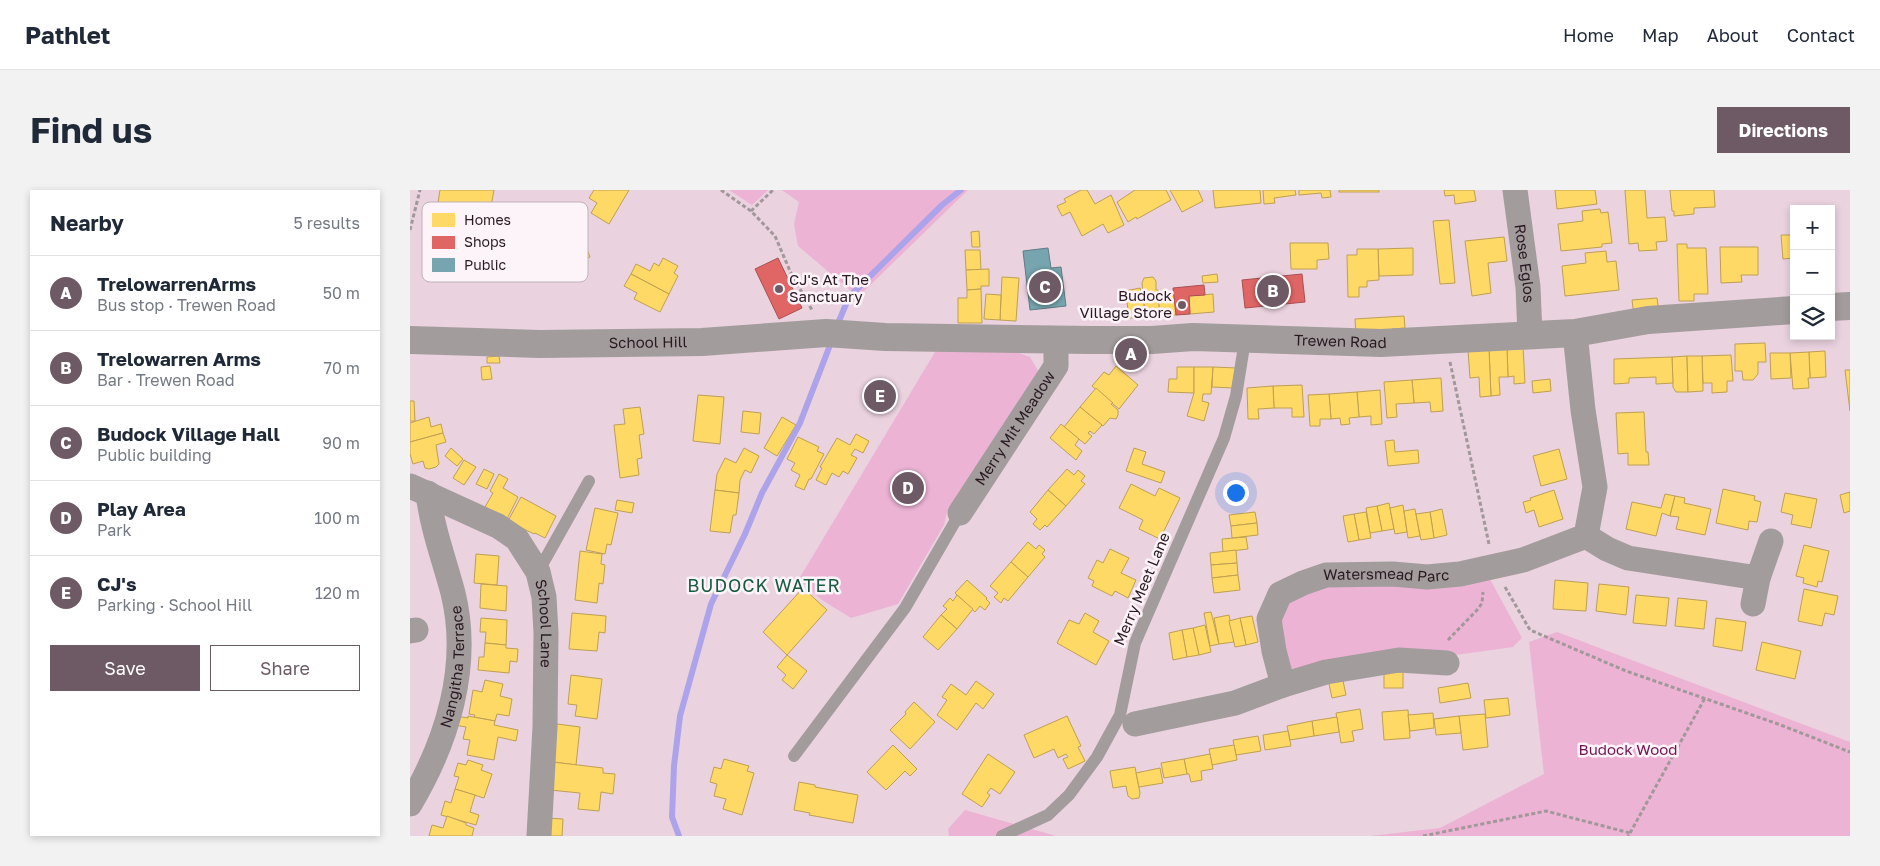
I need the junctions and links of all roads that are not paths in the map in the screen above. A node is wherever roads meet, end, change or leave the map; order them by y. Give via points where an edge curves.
1 (1515, 190) edge
2 (1850, 306) edge
3 (1835, 307) edge
4 (1790, 310) edge
5 (1575, 333) junction
6 (1530, 336) junction
7 (885, 337) joint
8 (1056, 339) junction
9 (410, 340) edge
10 (1245, 340) junction
11 (589, 481) dead end
12 (419, 490) edge
13 (960, 513) joint
14 (1586, 536) junction
15 (1771, 541) dead end
16 (538, 572) junction
17 (1758, 578) junction
18 (1754, 604) dead end
19 (1440, 663) road end
20 (1283, 685) junction
21 (1136, 724) dead end
22 (794, 756) dead end
23 (410, 804) edge
24 (539, 836) edge
25 (1002, 836) edge

1 - 6 street, Rose Eglos via 1528,287
2 - 3 street
4 - 5 street, Trewen Road via 1648,320
5 - 6 street, Trewen Road
5 - 14 street via 1595,487
6 - 10 street, Trewen Road via 1360,344
7 - 8 street, Trewen Road
7 - 9 street, School Hill via 827,333 702,342 540,344
8 - 10 street, Trewen Road via 1193,337
8 - 13 street, Merry Mit Meadow via 1056,366
10 - 25 lane, Merry Meet Lane via 1236,396 1224,438 1135,643 1120,715 1097,757 1069,795 1048,815
11 - 16 lane
12 - 16 street, School Lane via 498,526 517,539
12 - 23 street, Nangitha Terrace via 430,514 453,593 459,655 442,736 429,770
13 - 22 lane via 905,608
14 - 17 street via 1628,558
14 - 20 street, Watersmead Parc via 1523,560 1460,574 1427,577 1326,575 1303,582 1280,594 1269,619
15 - 17 street
16 - 24 street, School Lane via 544,597 546,632
17 - 18 street
19 - 20 street via 1399,660 1326,672
20 - 21 street via 1235,703

